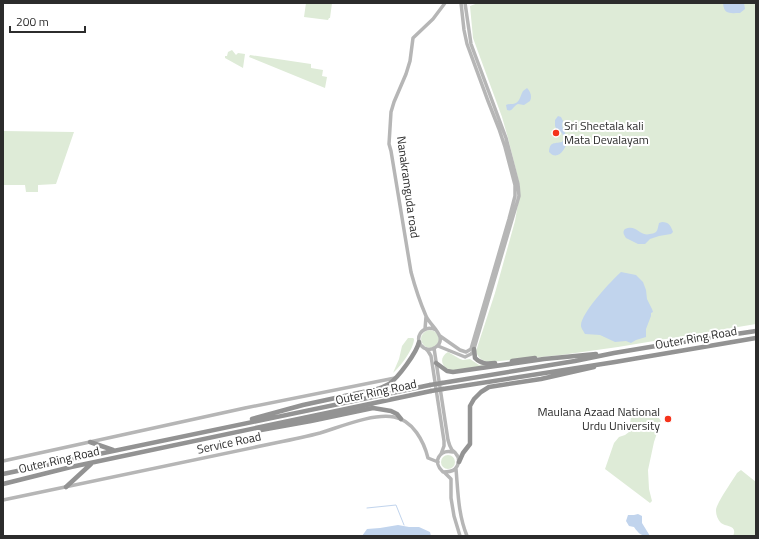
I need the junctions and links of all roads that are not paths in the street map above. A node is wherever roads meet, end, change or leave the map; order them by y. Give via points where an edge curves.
1 (445, 3) edge
2 (461, 3) edge
3 (465, 3) edge
4 (508, 227) junction
5 (426, 316) junction
6 (425, 329) junction
7 (436, 330) junction
8 (756, 332) edge
9 (440, 336) junction
10 (756, 338) edge
11 (419, 342) junction
12 (438, 346) junction
13 (425, 348) junction
14 (434, 348) junction
15 (471, 350) junction
16 (544, 359) junction
17 (564, 360) junction
18 (436, 363) junction
19 (566, 372) junction
20 (395, 378) junction
21 (401, 419) junction
22 (222, 428) junction
23 (224, 435) junction
24 (90, 442) junction
25 (116, 450) junction
26 (453, 452) junction
27 (441, 454) junction
28 (3, 461) edge
29 (438, 462) junction
30 (459, 462) junction
31 (92, 463) junction
32 (456, 468) junction
33 (28, 469) junction
34 (443, 472) junction
35 (3, 474) edge
36 (30, 477) junction
37 (3, 484) edge
38 (66, 487) junction
39 (3, 500) edge
40 (460, 536) edge
41 (467, 536) edge

1 - 5 main road, Nanakramguda road via 413,38 410,61 391,112 389,134 410,272
2 - 4 main road via 467,44 499,129 515,185
3 - 4 main road via 471,44 506,138 518,184 519,196
4 - 15 main road
5 - 6 main road
5 - 7 main road
6 - 7 main road
6 - 11 main road via 420,334
7 - 9 main road
8 - 17 highway, Outer Ring Road
9 - 12 main road
9 - 15 main road via 460,350
10 - 19 highway, Outer Ring Road
11 - 13 main road
11 - 20 highway via 417,350
12 - 14 main road
12 - 15 main road via 465,357 471,354
13 - 14 main road
13 - 27 main road via 431,356 444,441
14 - 18 main road
15 - 16 highway via 475,358 483,364
16 - 17 highway
16 - 18 highway via 453,372
17 - 22 highway, Outer Ring Road, bridge
18 - 26 main road via 448,440
19 - 23 highway, Outer Ring Road, bridge via 431,391
19 - 30 highway via 489,388 481,392 470,406 470,444
20 - 22 highway via 381,388 303,405
20 - 24 main road
21 - 23 highway via 391,411 373,408 303,423
21 - 29 main road via 416,432 428,458
21 - 38 main road, Service Road via 378,416 319,433
22 - 25 highway, Outer Ring Road
23 - 31 highway, Outer Ring Road
24 - 25 highway
24 - 28 main road
25 - 33 highway, Outer Ring Road
26 - 27 main road
26 - 30 main road
27 - 29 main road
29 - 34 main road
30 - 32 main road
31 - 36 highway, Outer Ring Road
31 - 38 highway
32 - 34 main road
32 - 41 main road via 460,517
33 - 35 highway, Outer Ring Road
33 - 36 highway
34 - 40 main road via 451,479 451,498
36 - 37 highway, Outer Ring Road
38 - 39 main road, Service Road

